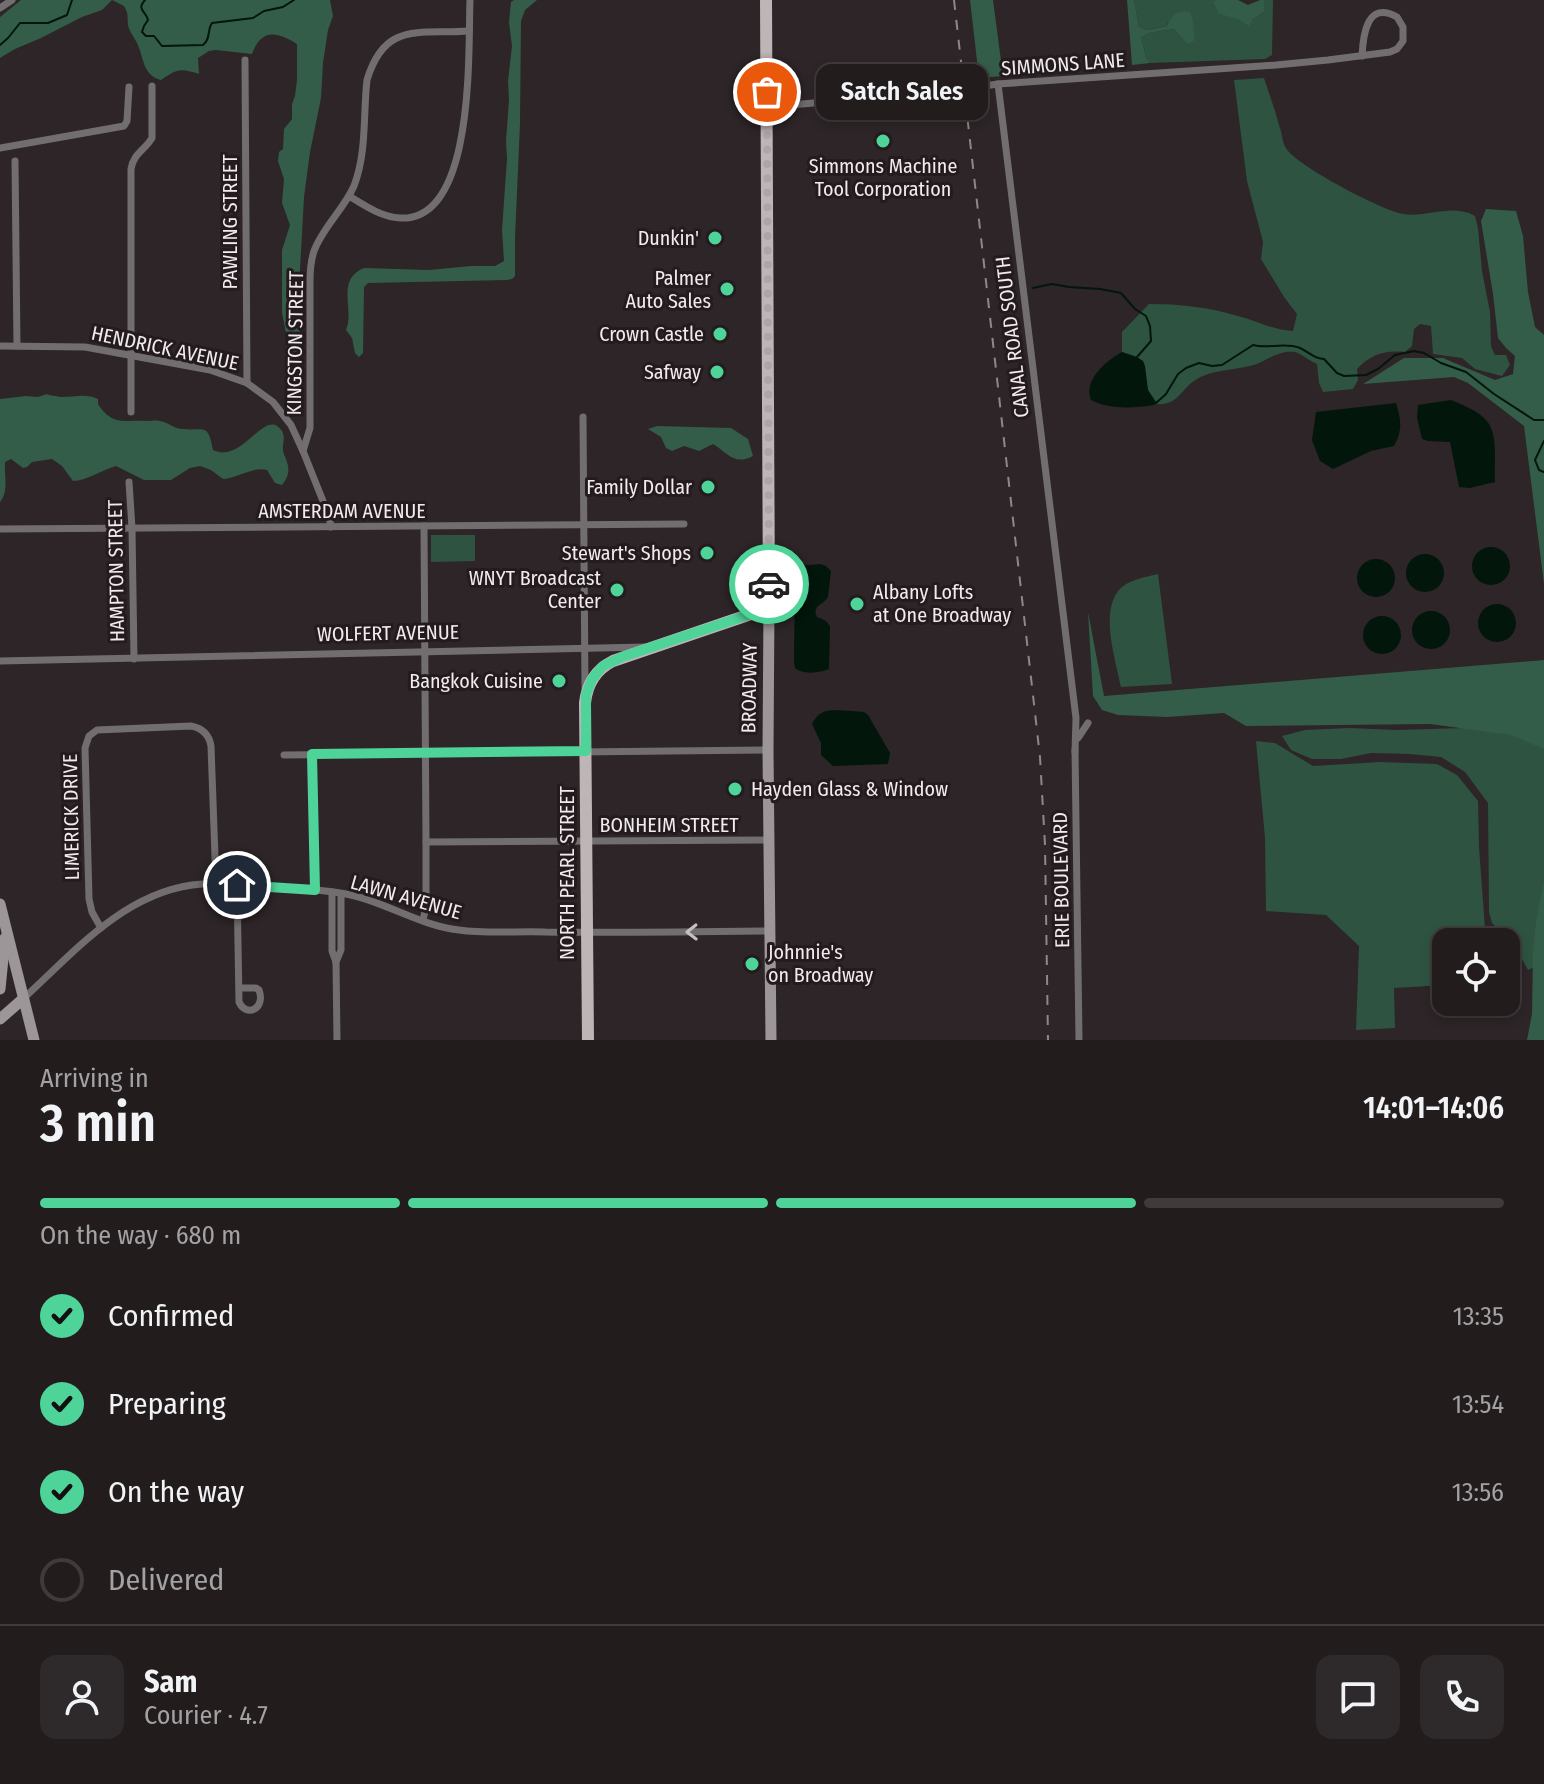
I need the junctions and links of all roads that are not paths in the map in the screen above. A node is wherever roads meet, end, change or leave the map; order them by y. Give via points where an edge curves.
1 (12, 0) edge
2 (470, 0) edge
3 (766, 0) edge
4 (0, 8) edge
5 (469, 31) junction
6 (1362, 56) junction
7 (245, 60) dead end
8 (998, 84) junction
9 (152, 86) dead end
10 (129, 87) dead end
11 (767, 107) junction
12 (0, 148) edge
13 (15, 161) dead end
14 (349, 196) junction
15 (0, 346) edge
16 (17, 346) junction
17 (132, 355) junction
18 (247, 383) junction
19 (131, 412) dead end
20 (583, 417) dead end
21 (303, 451) junction
22 (129, 482) dead end
23 (684, 524) dead end
24 (584, 525) junction
25 (424, 526) junction
26 (331, 527) junction
27 (132, 528) junction
28 (0, 529) edge
29 (769, 605) junction
30 (655, 646) junction
31 (585, 649) junction
32 (424, 652) junction
33 (134, 659) junction
34 (0, 661) edge
35 (585, 703) junction
36 (1088, 723) dead end
37 (768, 750) junction
38 (586, 751) junction
39 (425, 752) junction
40 (1075, 752) junction
41 (312, 754) junction
42 (284, 755) dead end
43 (769, 840) junction
44 (587, 841) junction
45 (426, 842) junction
46 (216, 884) junction
47 (237, 885) junction
48 (315, 890) junction
49 (336, 893) junction
50 (0, 904) edge
51 (423, 920) junction
52 (5, 926) junction
53 (101, 928) junction
54 (770, 931) junction
55 (587, 933) junction
56 (239, 988) dead end
57 (0, 989) edge
58 (23, 999) junction
59 (0, 1019) edge
60 (34, 1040) edge
61 (337, 1040) edge
62 (588, 1040) edge
63 (771, 1040) edge
64 (1079, 1040) edge

1 - 4 street
2 - 5 street
3 - 11 main road, BROADWAY
5 - 14 street, KINGSTON STREET via 409,33 378,54 367,80 362,155
5 - 14 street via 465,125 440,196 424,213 402,218
6 - 6 street, SIMMONS LANE via 1400,46 1404,36 1397,17 1386,13 1370,19
6 - 8 street, SIMMONS LANE
7 - 18 street, PAWLING STREET
8 - 11 street, SIMMONS LANE
8 - 40 street, CANAL ROAD SOUTH via 1076,718
9 - 17 street via 152,139 131,169
10 - 12 street via 124,126
11 - 29 main road, BROADWAY
13 - 16 street
14 - 21 street, KINGSTON STREET via 312,259 310,428
15 - 16 street, HENDRICK AVENUE
16 - 17 street, HENDRICK AVENUE via 77,346
17 - 18 street, HENDRICK AVENUE
17 - 19 street
18 - 21 street, HENDRICK AVENUE via 282,413
20 - 24 street, NORTH PEARL STREET
21 - 26 street, HENDRICK AVENUE
22 - 27 street, HAMPTON STREET
23 - 24 street, AMSTERDAM AVENUE
24 - 25 street, AMSTERDAM AVENUE
24 - 31 street, NORTH PEARL STREET
25 - 26 street, AMSTERDAM AVENUE
25 - 32 street
26 - 27 street, AMSTERDAM AVENUE
27 - 28 street, AMSTERDAM AVENUE
27 - 33 street, HAMPTON STREET
29 - 30 main road, WOLFERT AVENUE
29 - 37 street, BROADWAY
30 - 31 street, WOLFERT AVENUE
30 - 35 main road via 603,666 590,683
31 - 32 street, WOLFERT AVENUE
31 - 35 street, NORTH PEARL STREET
32 - 33 street, WOLFERT AVENUE
32 - 39 street
33 - 34 street, WOLFERT AVENUE
35 - 38 main road, NORTH PEARL STREET
36 - 40 street, ERIE BOULEVARD
37 - 38 street
37 - 43 street, BROADWAY
38 - 39 street
38 - 44 main road, NORTH PEARL STREET
39 - 41 street
39 - 45 street
40 - 64 street, ERIE BOULEVARD
41 - 42 street
41 - 48 street
43 - 44 street, BONHEIM STREET
43 - 54 street, BROADWAY
44 - 45 street, BONHEIM STREET
44 - 55 main road, NORTH PEARL STREET
45 - 51 street
46 - 47 street, LAWN AVENUE
46 - 53 street, LAWN AVENUE via 156,894
46 - 53 street, LIMERICK DRIVE via 208,736 194,727 100,729 89,736 85,748 89,899
47 - 48 street, LAWN AVENUE
47 - 56 street
48 - 49 street, LAWN AVENUE
49 - 51 street, LAWN AVENUE
49 - 61 street via 341,950 336,962
50 - 52 street
51 - 55 street, LAWN AVENUE via 464,931
52 - 57 street
52 - 58 street
53 - 58 street, LAWN AVENUE
54 -> 55 street, LAWN AVENUE
54 - 63 street, BROADWAY
55 - 62 main road, NORTH PEARL STREET
58 - 59 street
58 - 60 street

